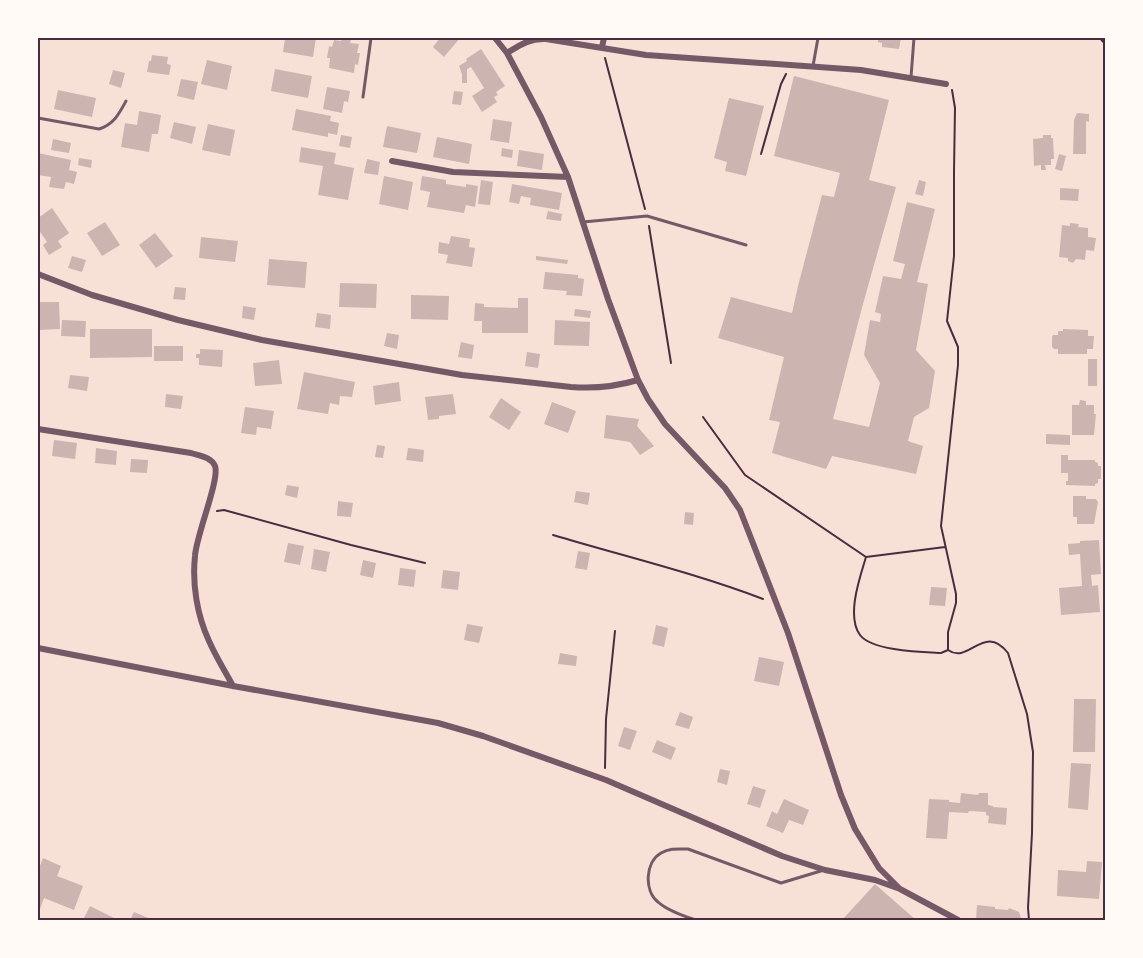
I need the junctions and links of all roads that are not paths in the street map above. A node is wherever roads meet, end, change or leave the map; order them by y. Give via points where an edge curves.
1 (371, 38) edge
2 (495, 38) edge
3 (604, 38) edge
4 (818, 38) edge
5 (914, 38) edge
6 (602, 47) junction
7 (507, 53) junction
8 (813, 66) junction
9 (911, 77) junction
10 (946, 84) road end
11 (363, 97) dead end
12 (126, 101) dead end
13 (38, 118) edge
14 (392, 161) dead end
15 (568, 177) junction
16 (583, 222) junction
17 (746, 245) dead end
18 (38, 274) edge
19 (638, 380) junction
20 (38, 429) edge
21 (38, 648) edge
22 (233, 686) junction
23 (825, 870) junction
24 (900, 889) junction
25 (696, 921) edge
26 (958, 921) edge

1 - 11 lane
2 - 7 street
3 - 6 street
4 - 8 lane
5 - 9 lane
6 - 7 street via 536,38
6 - 8 street via 646,55
7 - 15 street
8 - 9 street
9 - 10 street
12 - 13 lane via 116,119 99,129
14 - 15 street via 453,172
15 - 16 street
16 - 17 lane via 647,216
16 - 19 street
18 - 19 street via 92,295 178,320 335,354 462,375 588,389
19 - 24 street via 665,424 725,488 740,510 788,633 855,829 879,868
20 - 22 street via 191,453 214,464 213,488 195,553 196,601 209,641
21 - 22 street
22 - 23 street via 438,723 483,736 606,780 782,856
23 - 24 street
23 - 25 lane via 781,883 688,849 672,848 658,854 650,868 648,885 657,902
24 - 26 street

